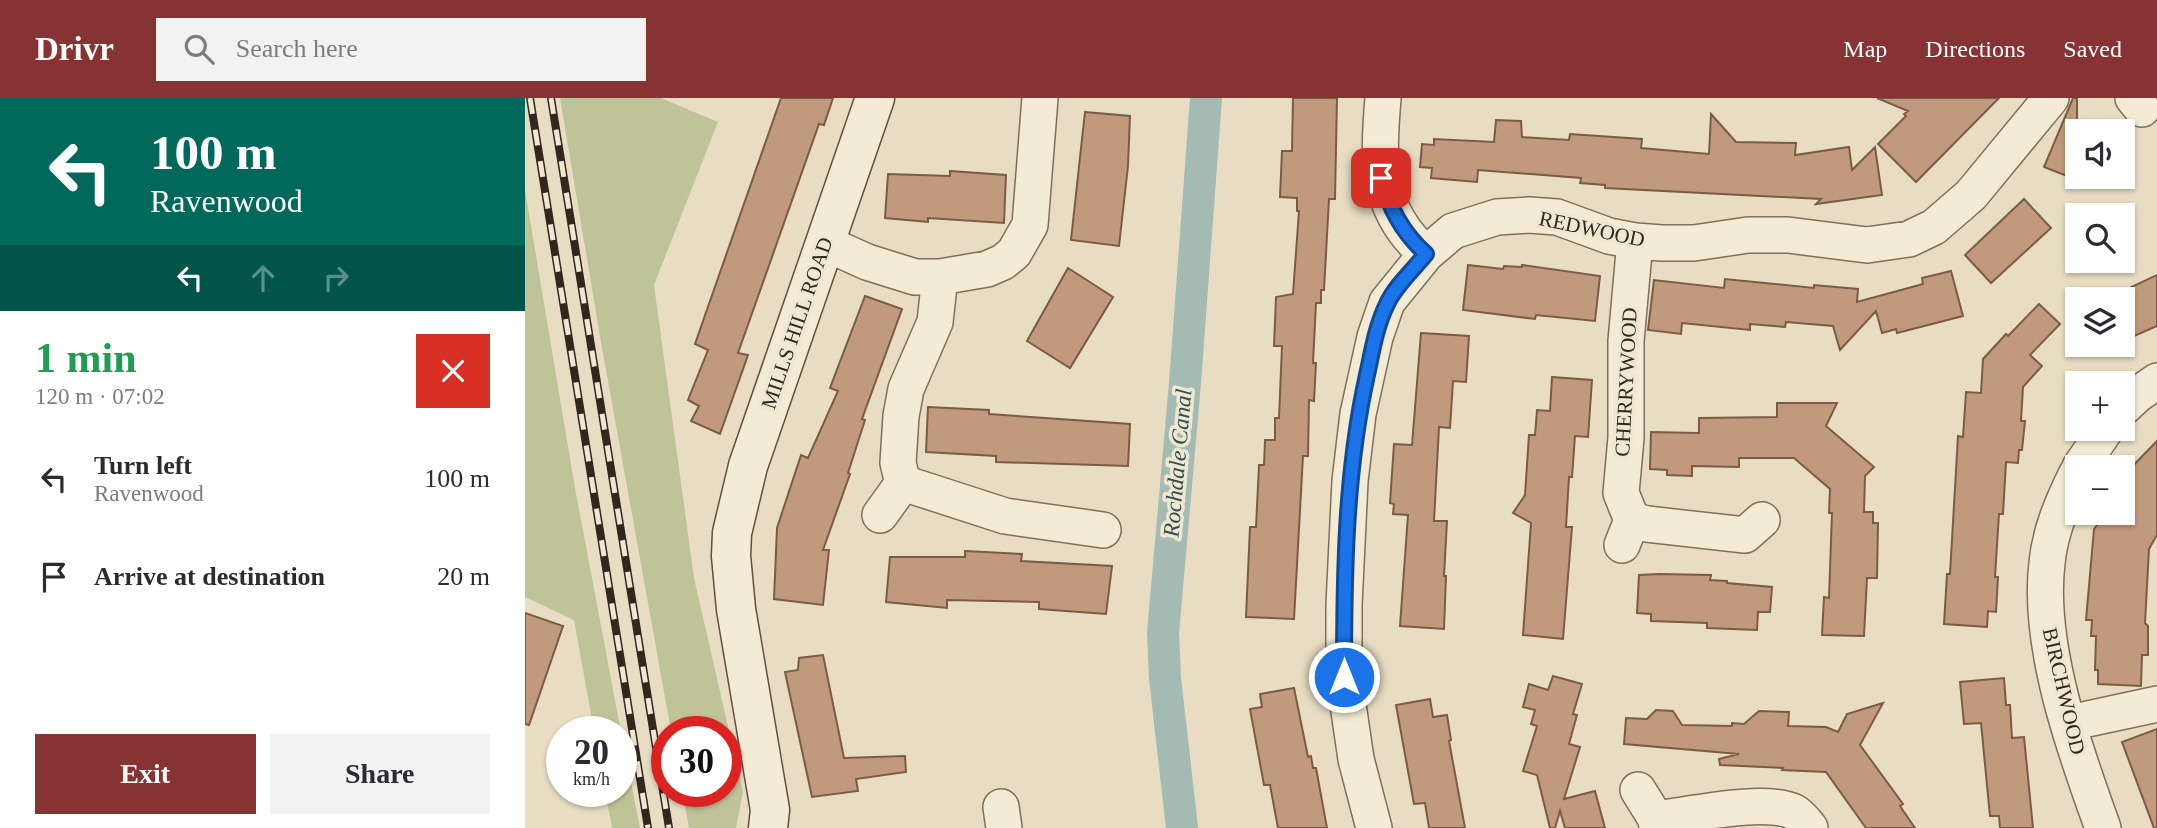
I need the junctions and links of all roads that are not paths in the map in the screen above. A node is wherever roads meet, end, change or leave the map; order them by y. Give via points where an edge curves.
1 (875, 98) edge
2 (1040, 98) edge
3 (1383, 98) edge
4 (2051, 98) edge
5 (1635, 241) junction
6 (825, 243) junction
7 (1426, 254) junction
8 (940, 277) junction
9 (2157, 381) edge
10 (2135, 397) edge
11 (903, 483) junction
12 (2065, 497) edge
13 (880, 515) dead end
14 (1762, 520) dead end
15 (1103, 530) dead end
16 (2157, 704) edge
17 (2069, 723) junction
18 (1638, 790) dead end
19 (1656, 824) edge
20 (768, 828) edge
21 (1374, 828) edge
22 (1810, 828) edge
23 (2103, 828) edge

1 - 6 street, MILLS HILL ROAD
2 - 8 street via 1030,225 1024,240 1003,262
3 - 7 street via 1381,178 1392,211
4 - 5 street, REDWOOD via 1971,195 1934,227 1909,239 1867,245 1788,235 1695,243
5 - 7 street, REDWOOD via 1557,217 1518,215 1453,230
5 - 14 street, CHERRYWOOD via 1621,493 1627,532 1647,524 1745,535
6 - 8 street via 915,277
6 - 20 street, MILLS HILL ROAD via 748,466 732,533 736,609 770,810
7 - 21 street, REDWOOD via 1387,302 1375,337 1358,414 1350,481 1344,677 1356,759
8 - 11 street via 935,322 906,389 901,416 898,463
9 - 10 street
11 - 13 street
11 - 15 street via 1006,516
12 - 17 street, BIRCHWOOD via 2047,561 2045,593 2054,666
16 - 17 street
17 - 23 street, BIRCHWOOD
18 - 19 street
19 - 22 street via 1730,809 1776,806 1796,813

